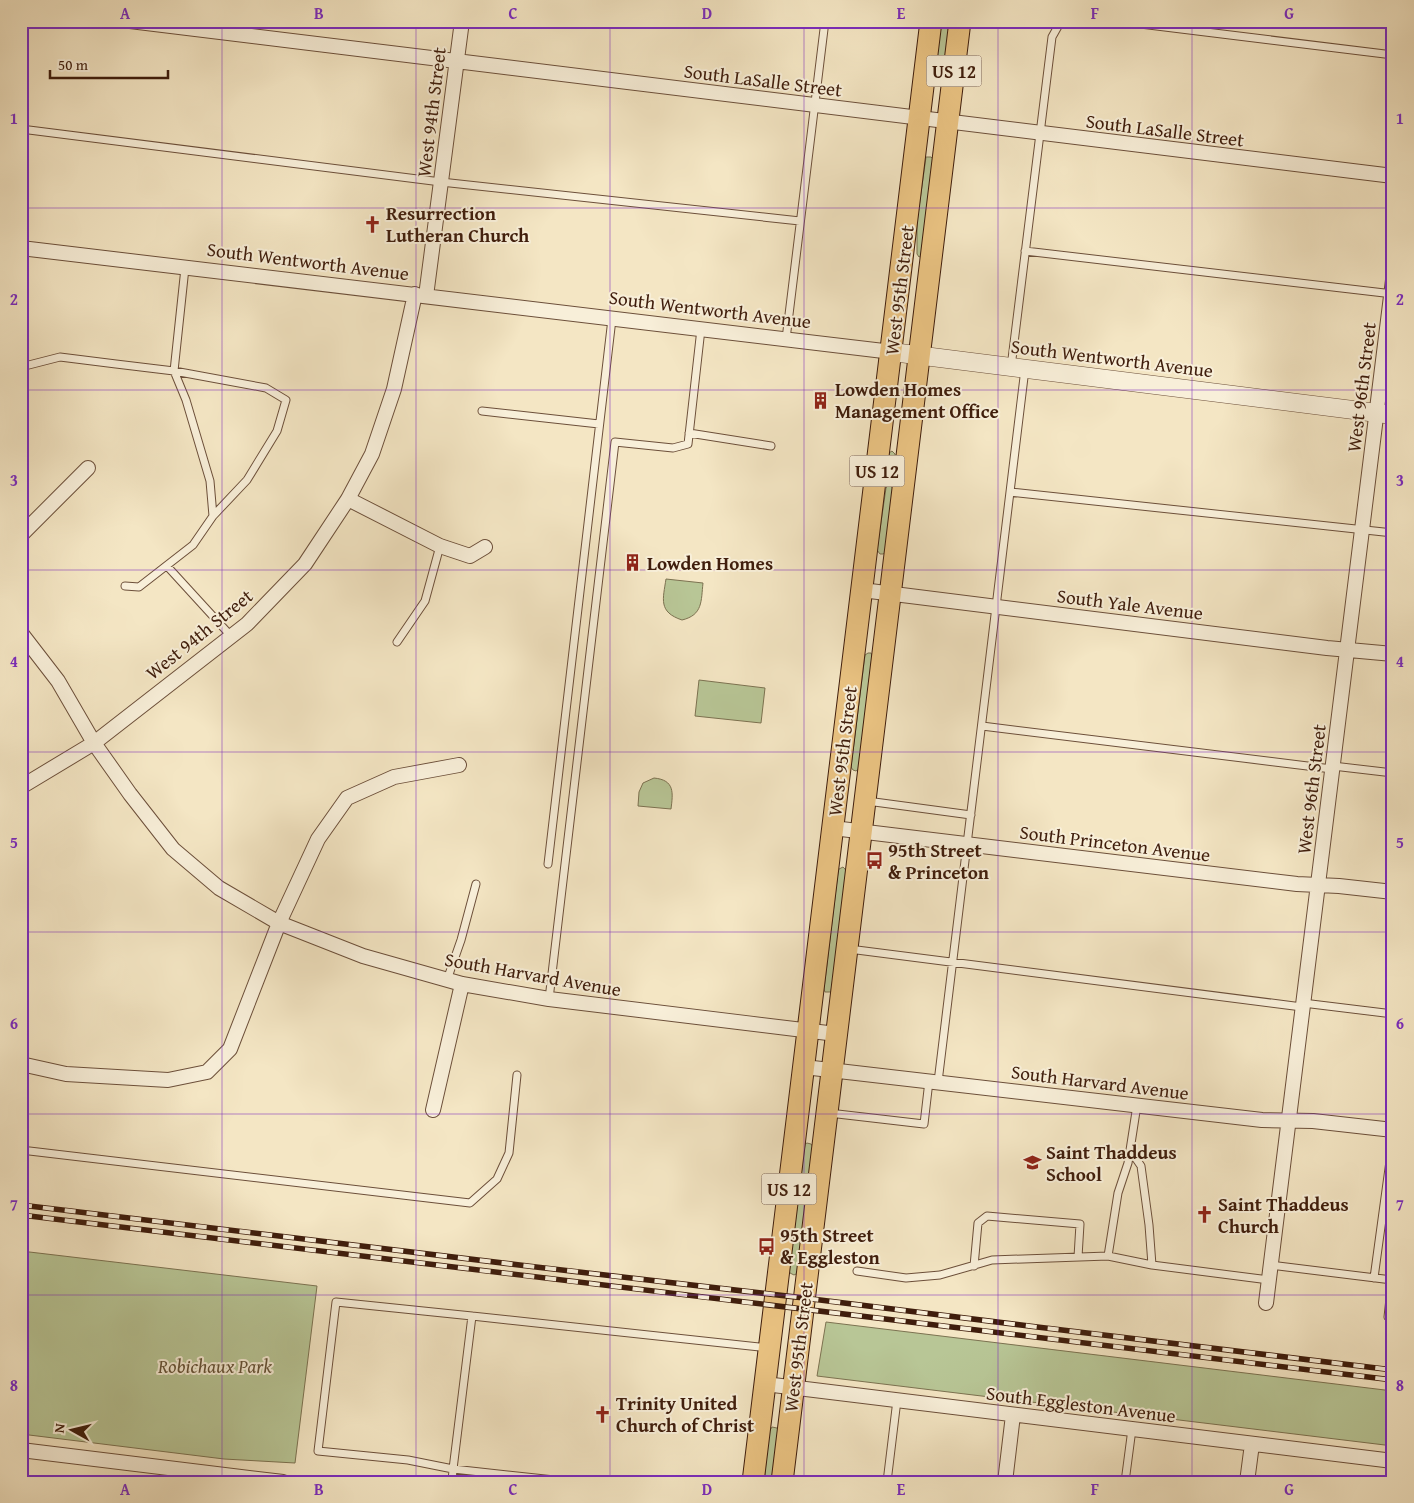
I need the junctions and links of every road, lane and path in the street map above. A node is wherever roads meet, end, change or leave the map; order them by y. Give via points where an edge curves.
1 (130, 21) edge
2 (462, 21) edge
3 (825, 21) edge
4 (931, 21) edge
5 (960, 21) edge
6 (1061, 21) edge
7 (1116, 21) edge
8 (1393, 55) edge
9 (456, 62) junction
10 (814, 105) junction
11 (920, 118) junction
12 (948, 122) junction
13 (21, 129) edge
14 (1040, 133) junction
15 (1393, 176) edge
16 (441, 182) junction
17 (800, 222) junction
18 (21, 248) edge
19 (1025, 251) junction
20 (185, 268) junction
21 (1392, 289) edge
22 (420, 295) junction
23 (612, 319) junction
24 (701, 330) junction
25 (786, 339) junction
26 (892, 352) junction
27 (920, 356) junction
28 (21, 367) edge
29 (1018, 368) junction
30 (174, 372) junction
31 (482, 411) dead end
32 (1385, 414) edge
33 (600, 424) junction
34 (689, 433) junction
35 (771, 446) dead end
36 (88, 468) dead end
37 (1010, 492) junction
38 (348, 499) junction
39 (213, 516) junction
40 (1362, 531) junction
41 (1393, 533) edge
42 (21, 535) edge
43 (440, 546) junction
44 (485, 548) dead end
45 (166, 566) junction
46 (125, 586) dead end
47 (862, 590) junction
48 (890, 594) junction
49 (996, 606) junction
50 (21, 633) edge
51 (231, 636) junction
52 (397, 642) dead end
53 (1347, 650) junction
54 (1393, 654) edge
55 (982, 726) junction
56 (94, 743) junction
57 (458, 765) dead end
58 (1332, 768) junction
59 (1393, 774) edge
60 (21, 787) edge
61 (864, 800) junction
62 (971, 816) junction
63 (833, 828) junction
64 (860, 831) junction
65 (968, 844) junction
66 (548, 864) dead end
67 (476, 884) dead end
68 (1318, 885) junction
69 (1393, 892) edge
70 (279, 923) junction
71 (846, 949) junction
72 (953, 963) junction
73 (447, 980) junction
74 (462, 984) junction
75 (549, 999) junction
76 (1303, 1005) junction
77 (1393, 1014) edge
78 (808, 1031) junction
79 (836, 1034) junction
80 (21, 1064) edge
81 (804, 1066) junction
82 (832, 1070) junction
83 (517, 1075) dead end
84 (934, 1082) junction
85 (1137, 1105) junction
86 (433, 1110) dead end
87 (826, 1112) junction
88 (1288, 1121) junction
89 (1393, 1130) edge
90 (1393, 1140) edge
91 (21, 1150) edge
92 (1130, 1150) junction
93 (1108, 1256) junction
94 (1078, 1257) junction
95 (1270, 1264) junction
96 (1152, 1265) junction
97 (974, 1266) junction
98 (857, 1271) dead end
99 (1374, 1278) junction
100 (1268, 1280) junction
101 (1266, 1303) dead end
102 (472, 1316) junction
103 (1393, 1318) edge
104 (770, 1348) junction
105 (765, 1384) junction
106 (793, 1388) junction
107 (897, 1400) junction
108 (1013, 1414) junction
109 (1132, 1429) junction
110 (1252, 1444) junction
111 (21, 1450) edge
112 (1393, 1461) edge
113 (453, 1470) junction
114 (283, 1482) edge
115 (452, 1482) edge
116 (573, 1482) edge
117 (753, 1482) edge
118 (782, 1482) edge
119 (887, 1482) edge
120 (1005, 1482) edge
121 (1125, 1482) edge
122 (1247, 1482) edge

1 - 9 street, South LaSalle Street
2 - 9 street, West 94th Street
3 - 10 lane
4 - 11 main road, West 95th Street / US 12
5 - 12 main road, West 95th Street / US 12
6 - 14 lane via 1052,38
7 - 8 lane
9 - 10 street, South LaSalle Street
9 - 16 street, West 94th Street
10 - 11 street, South LaSalle Street
10 - 17 lane
11 - 12 street, South LaSalle Street
11 - 26 main road, West 95th Street / US 12
12 - 14 street, South LaSalle Street
12 - 27 main road, West 95th Street / US 12
13 - 16 lane
14 - 15 street, South LaSalle Street
14 - 19 lane
16 - 17 lane
16 - 22 street, West 94th Street
17 - 25 lane
18 - 20 street, South Wentworth Avenue
19 - 21 lane
19 - 29 lane
20 - 22 street, South Wentworth Avenue
20 - 30 lane
21 - 32 street, West 96th Street
22 - 23 street, South Wentworth Avenue
22 - 38 street, West 94th Street via 372,454
23 - 24 street, South Wentworth Avenue
23 - 33 lane
24 - 25 street, South Wentworth Avenue
24 - 34 lane
25 - 26 street, South Wentworth Avenue
26 - 27 street, South Wentworth Avenue
26 - 47 main road, West 95th Street / US 12
27 - 29 street, South Wentworth Avenue
27 - 48 main road, West 95th Street / US 12
28 - 30 lane via 60,357
29 - 32 street, South Wentworth Avenue
29 - 37 lane
30 - 39 lane via 186,400 210,481
30 - 39 lane via 266,388 286,400 277,431 247,480
31 - 33 lane
32 - 40 street, West 96th Street
33 - 66 lane
34 - 35 lane
34 - 75 lane via 688,444 673,448 616,442
36 - 42 street
37 - 40 lane
37 - 49 lane
38 - 43 street
38 - 51 street, West 94th Street via 305,564 247,624
39 - 45 lane via 193,545
40 - 41 lane
40 - 53 street, West 96th Street
43 - 44 street via 470,556
43 - 52 lane via 425,600
45 - 46 lane via 139,587
45 - 51 lane
47 - 48 street, South Yale Avenue
47 - 63 main road, West 95th Street / US 12
48 - 49 street, South Yale Avenue
48 - 61 main road, West 95th Street / US 12
49 - 53 street, South Yale Avenue
49 - 55 lane
50 - 56 street via 58,681
51 - 56 street, West 94th Street
53 - 54 street, South Yale Avenue
53 - 58 street, West 96th Street
55 - 58 lane
55 - 62 lane
56 - 60 street
56 - 70 street, South Harvard Avenue via 173,849 219,888
57 - 70 street via 394,777 347,798 318,838
58 - 59 lane
58 - 68 street, West 96th Street
61 - 62 lane
61 - 64 main road, West 95th Street / US 12
62 - 65 lane
63 - 64 street, South Princeton Avenue
63 - 78 main road, West 95th Street / US 12
64 - 65 street, South Princeton Avenue
64 - 71 main road, West 95th Street / US 12
65 - 68 street, South Princeton Avenue
65 - 72 lane
67 - 73 lane
68 - 69 street, South Princeton Avenue
68 - 76 street, West 96th Street
70 - 73 street, South Harvard Avenue via 362,956
70 - 80 street via 230,1049 207,1072 168,1080 66,1074
71 - 72 lane
71 - 79 main road, West 95th Street / US 12
72 - 76 lane
72 - 84 lane
73 - 74 street, South Harvard Avenue
74 - 75 street, South Harvard Avenue
74 - 86 street
75 - 78 street, South Harvard Avenue
76 - 77 lane
76 - 88 street, West 96th Street
78 - 79 street, South Harvard Avenue
78 - 81 main road, West 95th Street / US 12
79 - 82 main road, West 95th Street / US 12
81 - 82 street, South Harvard Avenue
81 - 104 main road, West 95th Street / US 12
82 - 84 street, South Harvard Avenue
82 - 87 main road, West 95th Street / US 12
83 - 91 lane via 509,1153 497,1179 470,1203
84 - 85 street, South Harvard Avenue
84 - 87 lane via 924,1124
85 - 88 street, South Harvard Avenue
85 - 92 lane
87 - 106 main road, West 95th Street / US 12
88 - 89 street, South Harvard Avenue
88 - 95 street, West 96th Street
90 - 99 lane
92 - 93 lane via 1118,1193
92 - 96 lane via 1141,1166
93 - 94 lane
93 - 96 lane
94 - 97 lane via 992,1260
94 - 97 lane via 1080,1224 987,1216 978,1223
95 - 99 lane
95 - 100 street, West 96th Street
96 - 100 lane
97 - 98 lane via 940,1275 906,1278
99 - 103 lane via 1392,1280 1388,1317
100 - 101 street, West 96th Street
102 - 104 lane
102 - 113 lane
102 - 113 lane via 336,1302 318,1451 408,1460
104 - 105 main road, West 95th Street / US 12
105 - 106 street, South Eggleston Avenue
105 - 117 main road, West 95th Street / US 12
106 - 107 street, South Eggleston Avenue
106 - 118 main road, West 95th Street / US 12
107 - 108 street, South Eggleston Avenue
107 - 119 lane
108 - 109 street, South Eggleston Avenue
108 - 120 street
109 - 110 street, South Eggleston Avenue
109 - 121 lane
110 - 112 street, South Eggleston Avenue
110 - 122 street
111 - 114 street
113 - 115 lane
113 - 116 lane

